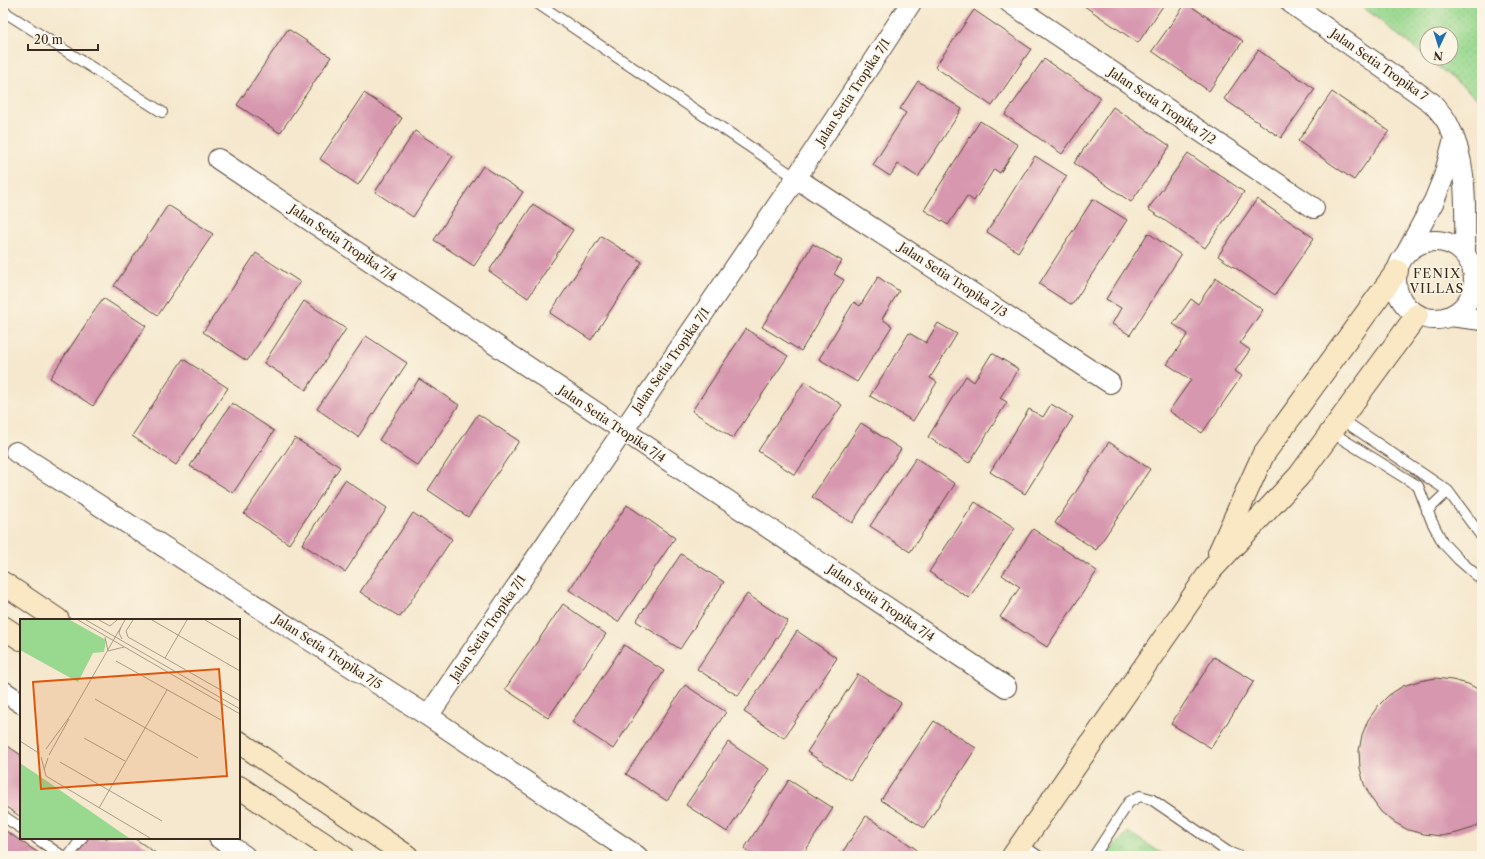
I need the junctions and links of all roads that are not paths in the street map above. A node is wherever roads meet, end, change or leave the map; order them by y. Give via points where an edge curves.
1 (537, 3) edge
2 (911, 3) edge
3 (1010, 3) edge
4 (1291, 3) edge
5 (3, 11) edge
6 (162, 112) dead end
7 (1454, 138) junction
8 (218, 159) dead end
9 (796, 178) junction
10 (1314, 208) dead end
11 (1465, 255) junction
12 (1402, 261) junction
13 (1478, 282) edge
14 (1417, 315) junction
15 (1450, 316) junction
16 (1482, 320) edge
17 (1110, 383) dead end
18 (1336, 425) junction
19 (622, 431) junction
20 (16, 452) dead end
21 (1448, 491) junction
22 (1427, 511) junction
23 (1482, 537) edge
24 (1212, 569) junction
25 (1482, 580) edge
26 (3, 583) edge
27 (57, 619) edge
28 (3, 627) edge
29 (20, 638) edge
30 (1006, 687) dead end
31 (3, 691) edge
32 (20, 702) edge
33 (428, 716) junction
34 (240, 743) edge
35 (240, 788) edge
36 (3, 816) edge
37 (20, 827) edge
38 (37, 839) edge
39 (81, 839) edge
40 (220, 839) edge
41 (1024, 852) edge
42 (62, 856) edge
43 (69, 856) edge
44 (245, 856) edge
45 (342, 856) edge
46 (407, 856) edge
47 (637, 856) edge
48 (1094, 856) edge
49 (1238, 856) edge

1 - 9 lane
2 - 9 street, Jalan Setia Tropika 7/1
3 - 10 street, Jalan Setia Tropika 7/2
4 - 7 street, Jalan Setia Tropika 7 via 1432,103
5 - 6 lane
7 - 11 street, Jalan Setia Tropika 7 via 1465,195
7 - 12 street via 1434,201
8 - 19 street, Jalan Setia Tropika 7/4
9 - 17 street, Jalan Setia Tropika 7/3
9 - 19 street, Jalan Setia Tropika 7/1
11 - 12 street via 1450,244 1437,241 1423,243
11 - 13 street
12 - 14 street via 1396,284 1399,296 1406,307
12 - 24 street via 1263,455
13 - 15 street via 1468,302
14 - 15 street via 1439,319
14 - 18 street
15 - 16 street
18 - 21 lane
18 - 22 lane via 1418,486
18 - 24 street via 1299,476
19 - 30 street, Jalan Setia Tropika 7/4
19 - 33 street, Jalan Setia Tropika 7/1
20 - 33 street, Jalan Setia Tropika 7/5
21 - 22 lane
21 - 23 lane
22 - 25 lane via 1443,543
24 - 41 street
26 - 27 street
28 - 29 street
31 - 32 street
33 - 47 street, Jalan Setia Tropika 7/5
34 - 46 street
35 - 45 street
36 - 37 lane
38 - 42 lane
39 - 43 lane
40 - 44 street
48 - 49 lane via 1129,802 1140,796 1151,799 1228,852

